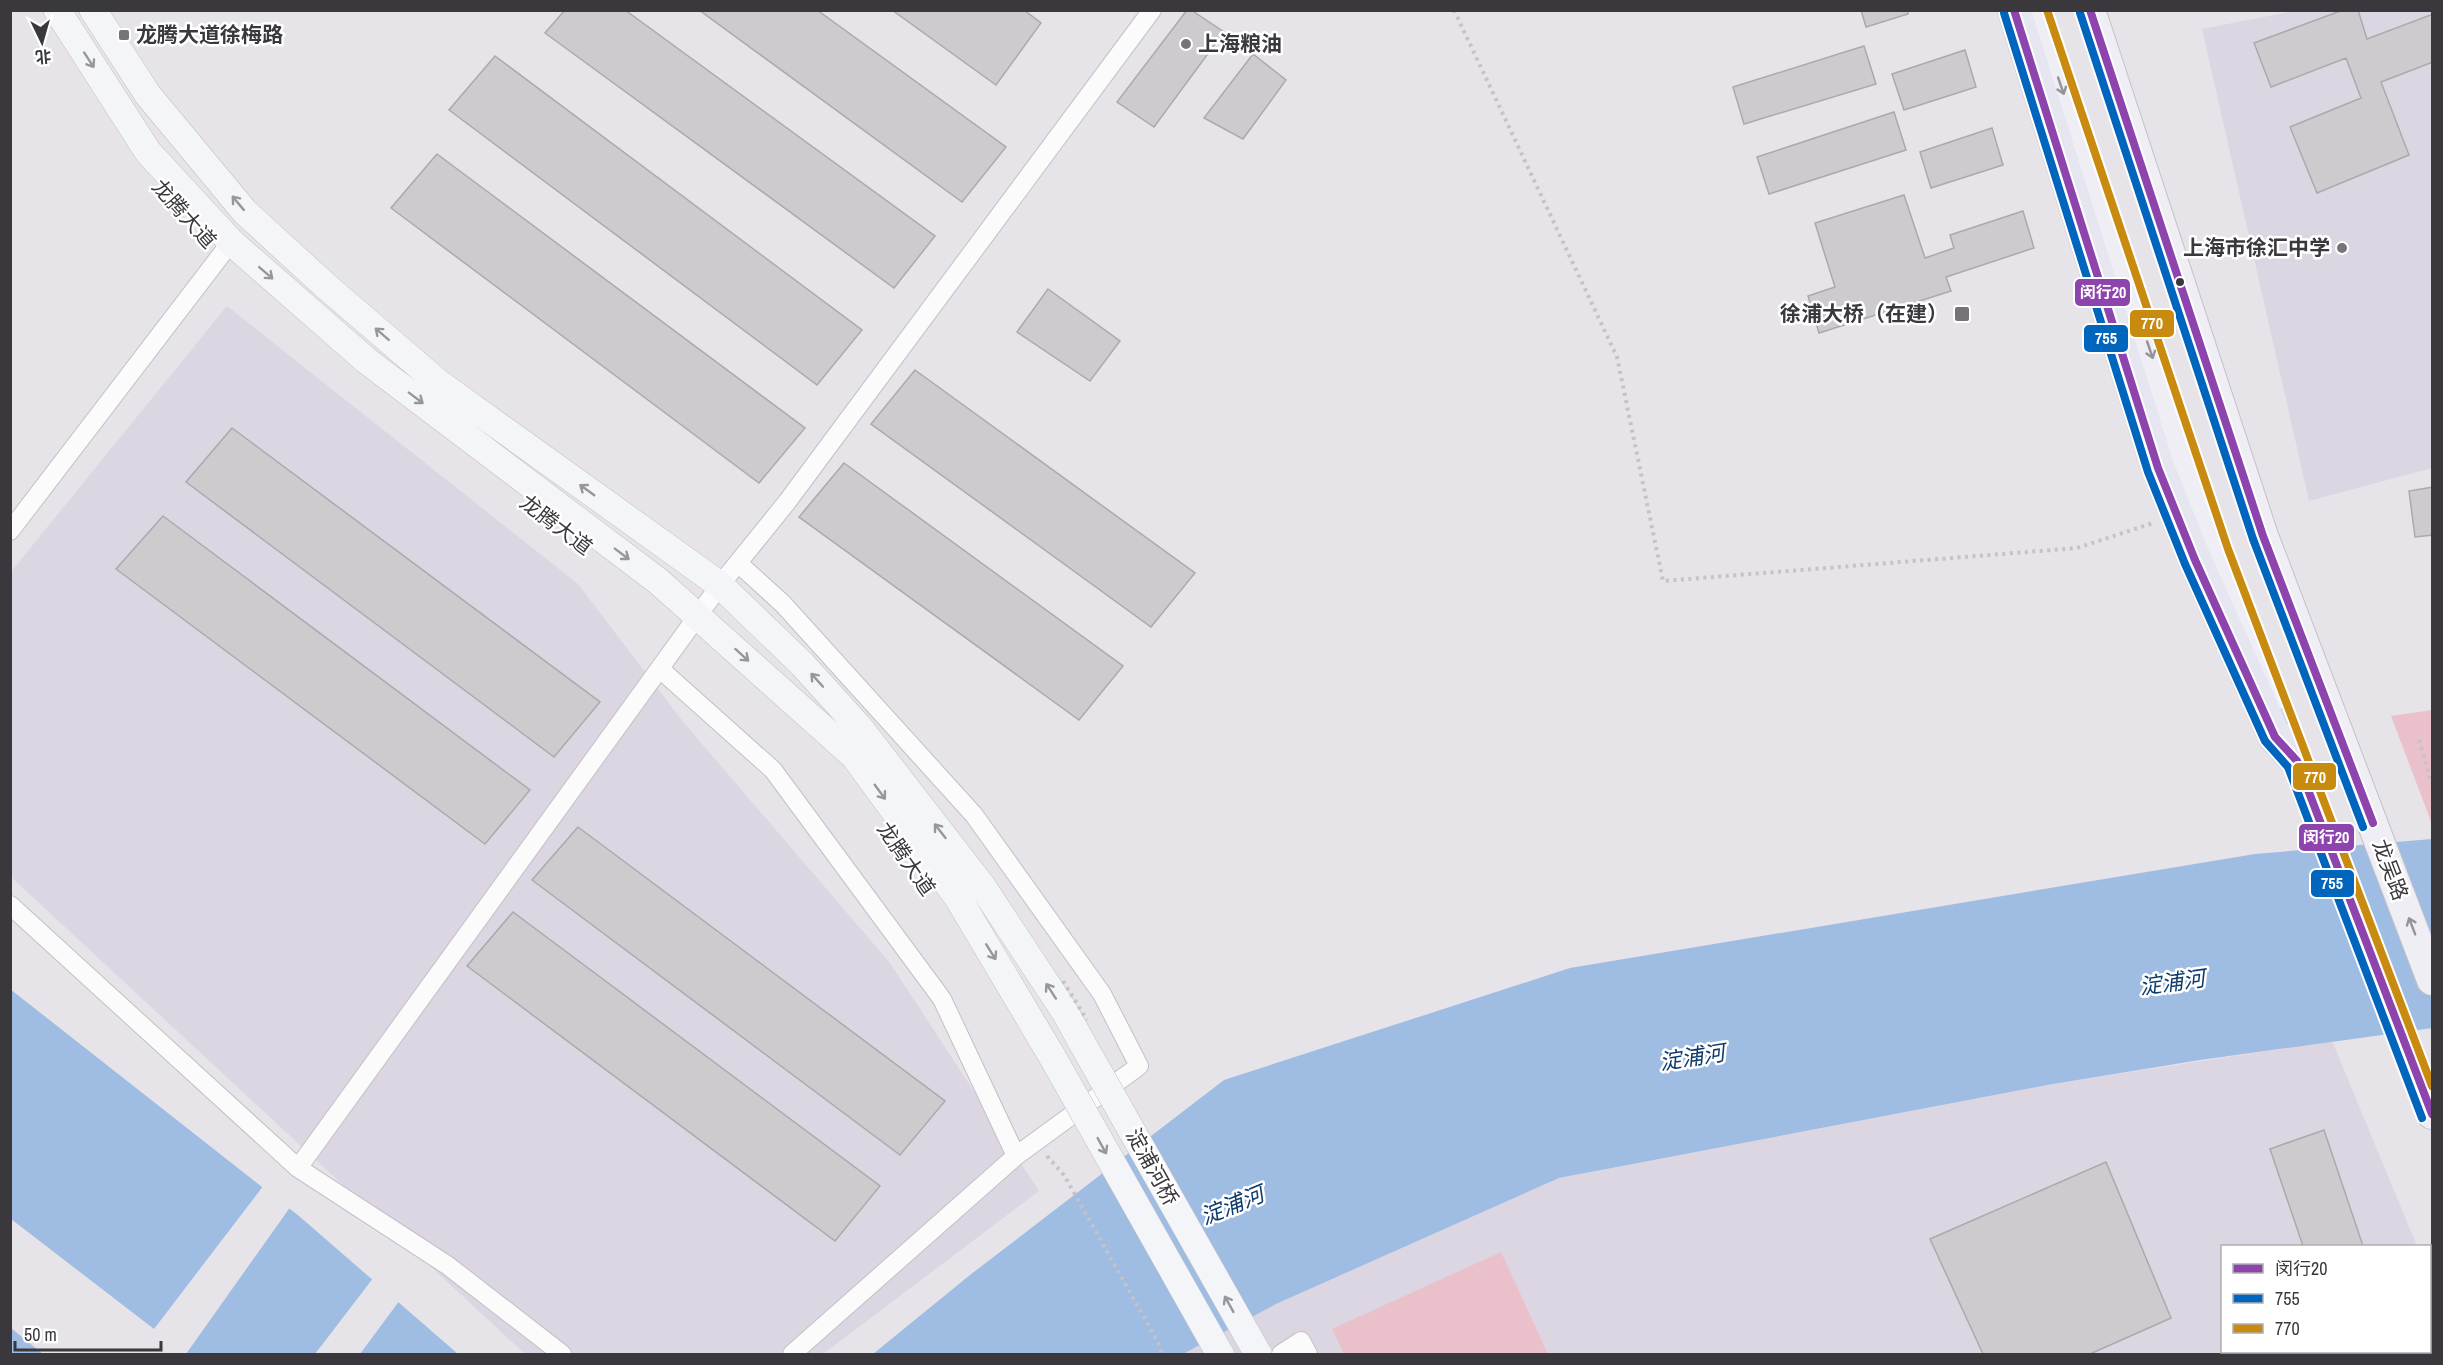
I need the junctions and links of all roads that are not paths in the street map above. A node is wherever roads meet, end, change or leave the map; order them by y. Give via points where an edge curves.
1 (57, 10) edge
2 (93, 10) edge
3 (1152, 10) edge
4 (2014, 10) edge
5 (2036, 10) edge
6 (2090, 10) edge
7 (231, 242) junction
8 (10, 531) edge
9 (2206, 557) junction
10 (738, 564) junction
11 (720, 585) junction
12 (698, 616) junction
13 (660, 669) junction
14 (2296, 761) joint
15 (10, 905) edge
16 (2433, 980) edge
17 (1081, 1041) joint
18 (1053, 1058) joint
19 (2433, 1114) edge
20 (1016, 1156) junction
21 (298, 1168) junction
22 (562, 1354) edge
23 (792, 1354) edge
24 (1220, 1354) edge
25 (1258, 1354) edge
26 (1281, 1354) edge
27 (1308, 1354) edge

1 -> 7 main road, 龙腾大道 via 148,152
11 -> 2 main road, 龙腾大道 via 440,384 327,287 238,203 148,95
3 - 10 street
4 - 9 highway via 2142,421 2176,515
5 -> 9 main road
16 -> 6 main road, 龙吴路 via 2263,536
7 - 8 street
7 -> 12 main road, 龙腾大道 via 367,361 658,581
9 - 14 highway via 2275,737
10 - 11 street
10 - 20 street via 783,604 974,814 1102,994 1139,1066
11 - 12 street
17 -> 11 main road, 龙腾大道 via 982,886 859,727 802,664
12 - 13 street
12 -> 18 main road, 龙腾大道 via 854,756 958,898
13 - 20 street via 773,770 942,999
13 - 21 street
14 - 19 main road
15 - 21 street
25 -> 17 main road, 淀浦河桥, bridge
18 -> 24 main road, 淀浦河桥, bridge
20 - 23 street
21 - 22 street via 447,1265
26 - 27 street via 1301,1341

